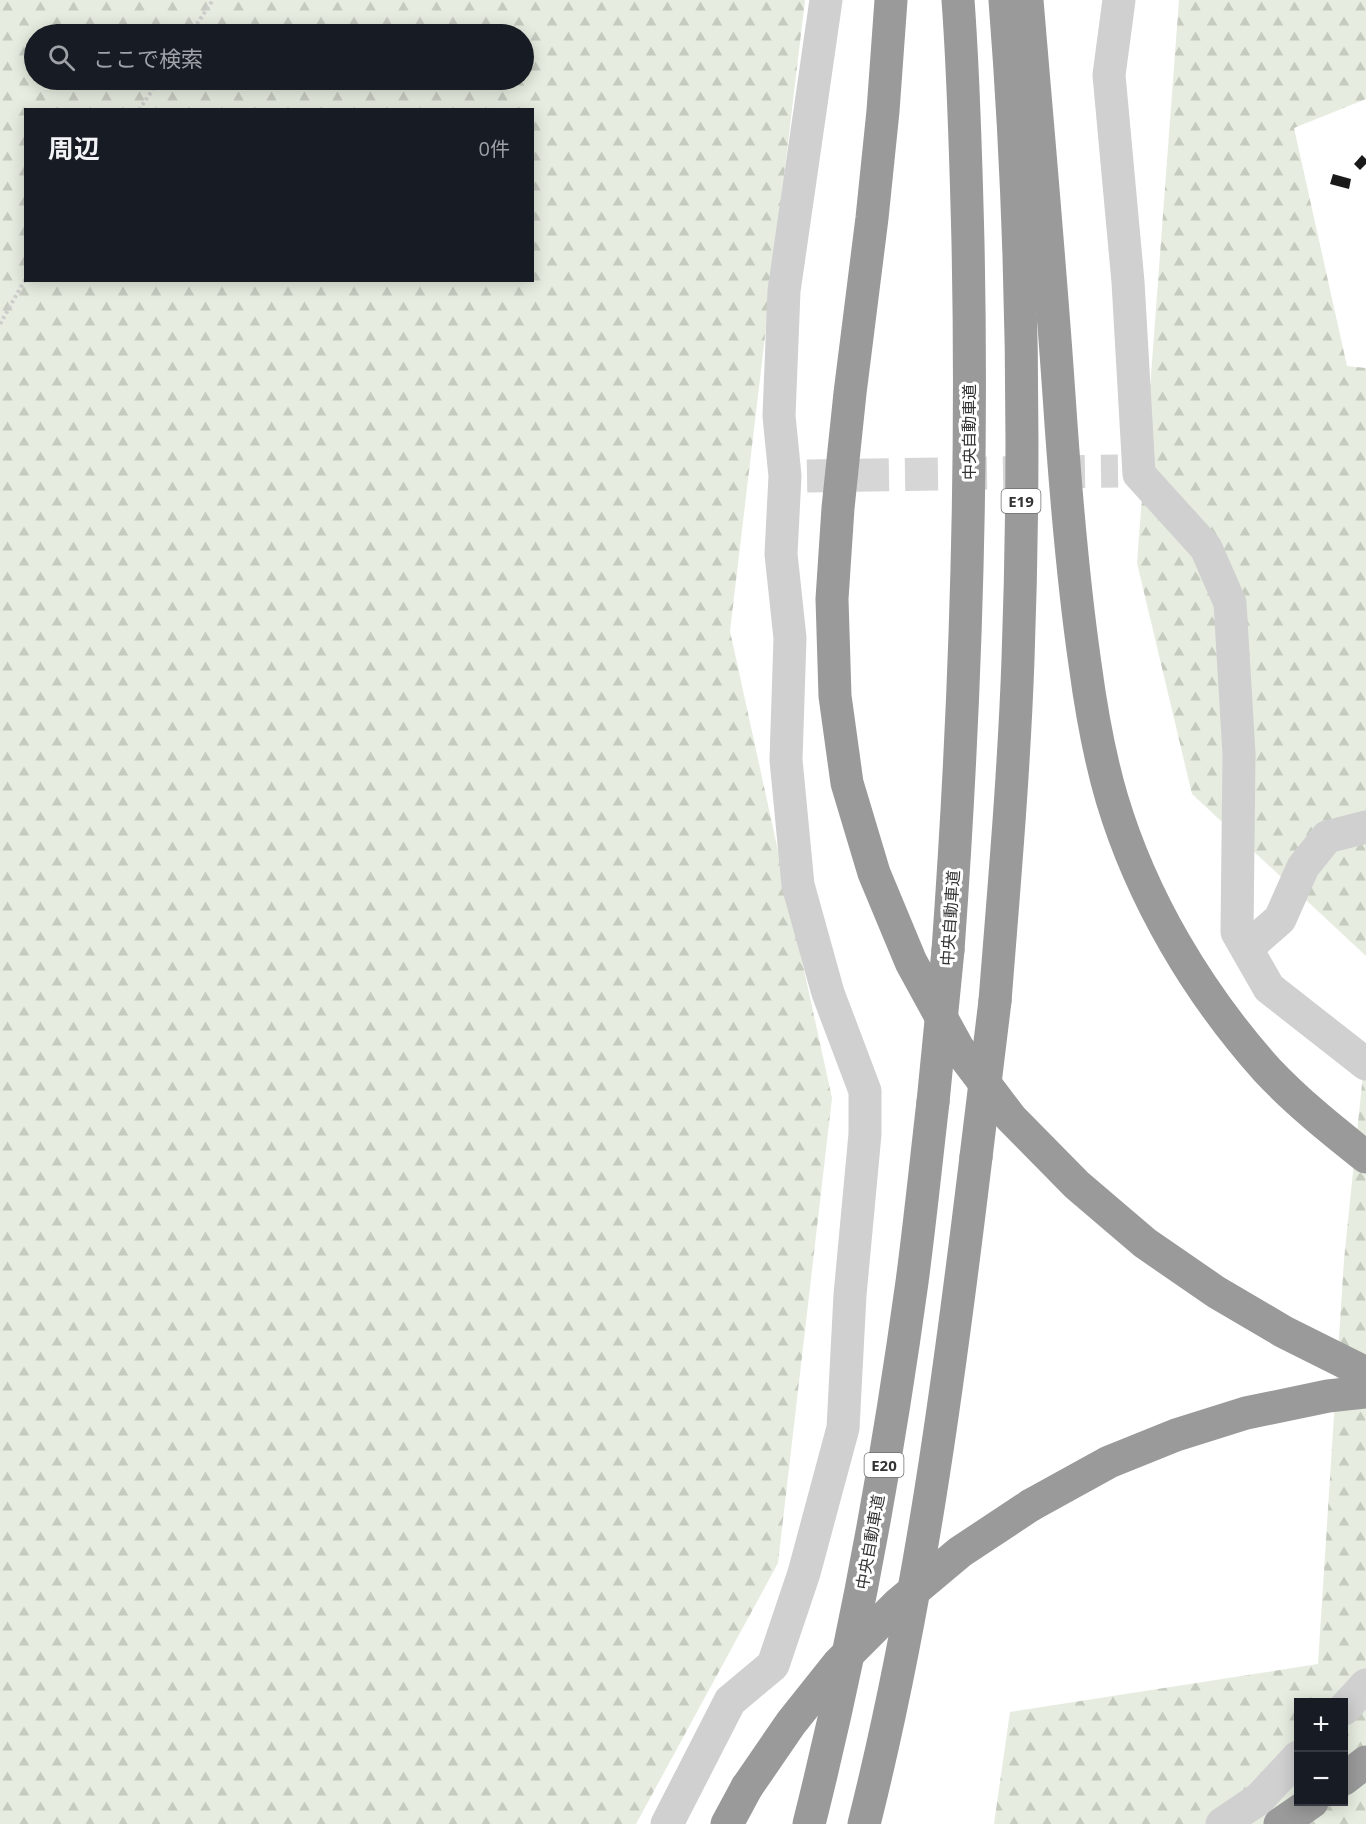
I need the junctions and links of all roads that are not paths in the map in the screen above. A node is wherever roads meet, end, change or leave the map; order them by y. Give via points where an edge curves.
1 (826, 0) edge
2 (891, 0) edge
3 (958, 0) edge
4 (1005, 0) edge
5 (1027, 0) edge
6 (1119, 0) edge
7 (1366, 828) edge
8 (1247, 948) junction
9 (1366, 1064) edge
10 (1366, 1157) edge
11 (1366, 1379) edge
12 (1366, 1685) edge
13 (1348, 1705) edge
14 (1294, 1762) edge
15 (1366, 1762) edge
16 (1348, 1776) edge
17 (1306, 1806) edge
18 (668, 1824) edge
19 (727, 1824) edge
20 (809, 1824) edge
21 (864, 1824) edge
22 (1222, 1824) edge
23 (1281, 1824) edge

1 - 18 street via 784,291 779,416 796,476 781,554 790,638 786,760 798,885 828,993 865,1091 843,1428 804,1573 773,1665 730,1701
2 - 11 highway via 832,599 835,696 845,773 874,873 911,962 958,1048 1011,1118 1077,1185 1145,1243 1216,1292
3 - 20 highway, 中央自動車道 / E20, bridge via 966,169 969,493 965,655 948,950 912,1281 887,1449 860,1605
4 - 21 highway, E19, bridge via 1020,305 1022,498 1017,672 995,1001 957,1315 930,1496 906,1636
5 - 10 highway via 1069,534 1093,723 1112,800 1138,871 1158,911 1219,1011 1268,1071
6 - 8 street via 1109,75 1128,282 1129,473 1206,548 1230,603 1239,754 1237,932
7 - 8 street via 1327,837 1303,867 1280,919
8 - 9 street via 1269,988
11 - 19 highway, bridge via 1328,1396 1246,1413 1176,1435 1109,1462 1031,1505 960,1552 898,1604 838,1664 790,1723
12 - 13 street
14 - 22 street via 1259,1799
15 - 16 highway
17 - 23 highway

